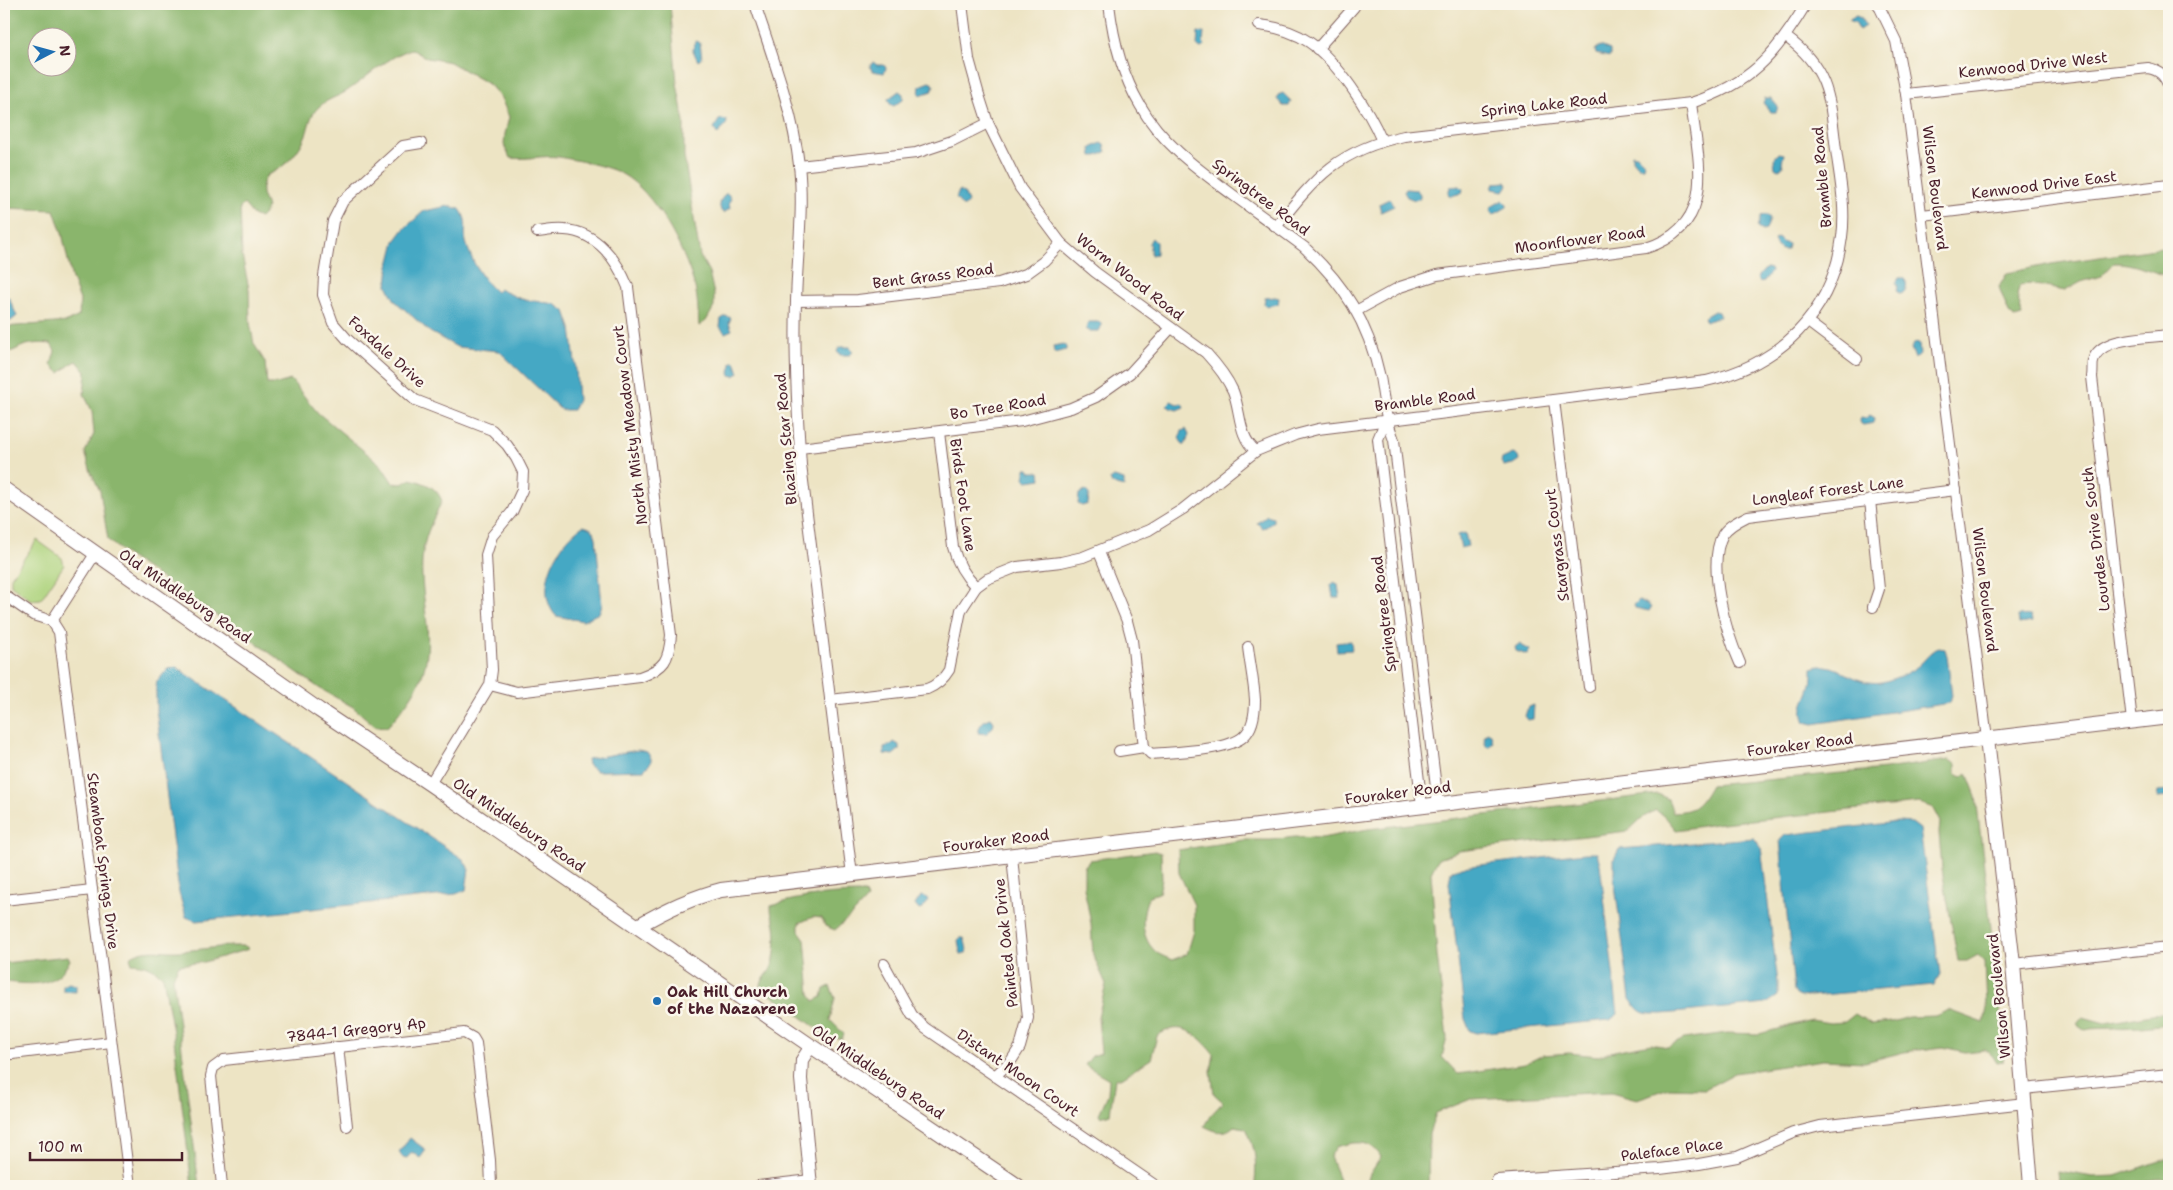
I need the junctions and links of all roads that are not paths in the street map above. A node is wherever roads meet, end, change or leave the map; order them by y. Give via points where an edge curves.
1 (755, 4) edge
2 (962, 4) edge
3 (1109, 4) edge
4 (1806, 4) edge
5 (1878, 4) edge
6 (1354, 7) dead end
7 (1259, 25) dead end
8 (1786, 37) junction
9 (1317, 49) junction
10 (2169, 87) edge
11 (1906, 94) junction
12 (1691, 103) junction
13 (988, 124) junction
14 (1382, 141) junction
15 (421, 143) dead end
16 (799, 166) junction
17 (2169, 185) edge
18 (1922, 215) junction
19 (1276, 226) junction
20 (537, 232) dead end
21 (1061, 244) junction
22 (796, 300) junction
23 (1356, 311) junction
24 (1808, 322) junction
25 (1171, 328) junction
26 (2169, 335) edge
27 (1857, 359) dead end
28 (1554, 400) junction
29 (1386, 420) junction
30 (939, 432) junction
31 (800, 448) junction
32 (1256, 452) junction
33 (4, 489) edge
34 (1956, 490) junction
35 (1870, 500) junction
36 (1099, 552) junction
37 (96, 554) junction
38 (976, 587) junction
39 (4, 595) edge
40 (1873, 607) dead end
41 (52, 621) junction
42 (1248, 647) dead end
43 (1740, 663) dead end
44 (490, 685) junction
45 (1589, 687) dead end
46 (830, 700) junction
47 (2169, 717) edge
48 (2132, 721) junction
49 (1987, 739) junction
50 (1144, 746) junction
51 (1119, 752) dead end
52 (430, 784) junction
53 (1438, 804) junction
54 (1422, 806) junction
55 (1012, 856) junction
56 (852, 874) junction
57 (92, 890) junction
58 (4, 900) edge
59 (638, 926) junction
60 (2169, 947) edge
61 (884, 964) dead end
62 (2013, 964) junction
63 (111, 1042) junction
64 (811, 1046) junction
65 (338, 1048) junction
66 (4, 1055) edge
67 (2169, 1074) edge
68 (995, 1076) junction
69 (2024, 1096) junction
70 (347, 1126) dead end
71 (1497, 1180) dead end
72 (811, 1183) edge
73 (130, 1186) edge
74 (222, 1186) edge
75 (491, 1186) edge
76 (758, 1186) edge
77 (1018, 1186) edge
78 (1156, 1186) edge
79 (2031, 1186) edge

1 - 16 street, Blazing Star Road via 784,92
2 - 13 street, Worm Wood Road via 970,59
3 - 19 street, Springtree Road via 1123,66 1131,89 1147,117 1182,156
4 - 8 street, Spring Lake Road
5 - 11 street, Wilson Boulevard via 1896,41
6 - 9 street
7 - 9 street via 1280,27
8 - 12 street, Spring Lake Road via 1763,64 1722,91
8 - 24 street, Bramble Road via 1806,53 1824,81 1843,204 1838,257 1830,282
9 - 14 street via 1356,93
10 - 11 street, Kenwood Drive West via 2162,74 2148,68
11 - 18 street, Wilson Boulevard
12 - 14 street, Spring Lake Road
12 - 23 street, Moonflower Road via 1700,177 1698,198 1685,222 1664,241 1646,248 1438,275 1400,287
13 - 16 street via 916,153
13 - 21 street, Worm Wood Road via 1020,188
14 - 19 street, Spring Lake Road via 1330,167
15 - 44 street, Foxdale Drive via 402,146 343,201 333,221 323,295 333,323 347,339 415,400 492,430 507,445 523,472 518,502 492,536 486,555
16 - 22 street, Blazing Star Road
17 - 18 street, Kenwood Drive East
18 - 34 street, Wilson Boulevard
19 - 23 street, Springtree Road via 1329,272
20 - 44 street, North Misty Meadow Court via 566,230 595,241 620,266 628,287 671,635 665,663 655,672 640,677 517,692
21 - 22 street, Bent Grass Road via 1026,274 999,283 858,300
21 - 25 street, Worm Wood Road
22 - 31 street, Blazing Star Road via 795,372
23 - 29 street, Springtree Road via 1374,352
24 - 27 street
24 - 28 street, Bramble Road via 1774,352 1724,377
25 - 30 street, Bo Tree Road via 1130,373 1096,397 1071,408 1022,421
25 - 32 street, Worm Wood Road via 1206,353 1224,374 1233,392 1241,427
26 - 48 street, Lourdes Drive South via 2114,342 2104,346 2093,360 2092,377
28 - 29 street, Bramble Road
28 - 45 street, Stargrass Court
29 - 32 street, Bramble Road via 1318,429
29 - 53 street, Springtree Road via 1394,440
29 - 54 street, Springtree Road via 1378,439
30 - 31 street, Bo Tree Road
30 - 38 street, Birds Foot Lane via 953,546 966,577
31 - 46 street, Blazing Star Road
32 - 36 street, Bramble Road via 1183,509 1149,530
33 - 37 main road, Old Middleburg Road
34 - 35 street, Longleaf Forest Lane
34 - 49 street, Wilson Boulevard
35 - 40 street via 1878,589
35 - 43 street, Longleaf Forest Lane via 1748,516 1724,533 1717,550 1720,598 1728,635
36 - 38 street, Bramble Road via 1061,562 1008,569
36 - 50 street via 1132,640
37 - 41 street
37 - 52 main road, Old Middleburg Road
38 - 46 street, Bramble Road via 961,610 949,670 944,679 927,689
39 - 41 street via 33,615
41 - 57 street, Steamboat Springs Drive via 59,632
42 - 50 street via 1255,700 1253,721 1244,736 1225,746 1150,754
44 - 52 street, Foxdale Drive
46 - 56 street, Blazing Star Road
47 - 48 main road, Fouraker Road
48 - 49 main road, Fouraker Road
49 - 53 main road, Fouraker Road
49 - 62 main road, Wilson Boulevard
50 - 51 street
52 - 59 main road, Old Middleburg Road
53 - 54 main road, Fouraker Road
54 - 55 main road, Fouraker Road
55 - 56 main road, Fouraker Road
55 - 68 street, Painted Oak Drive via 1028,1018 1020,1047
56 - 59 main road, Fouraker Road via 721,890 689,899
57 - 58 street
57 - 63 street, Steamboat Springs Drive
59 - 64 main road, Old Middleburg Road
60 - 62 street
61 - 68 street, Distant Moon Court via 919,1023
62 - 69 main road, Wilson Boulevard
63 - 66 street
63 - 73 street, Steamboat Springs Drive
64 - 72 street via 802,1060 801,1079
64 - 77 main road, Old Middleburg Road
65 - 70 street
65 - 74 street, 7844-1 Gregory Ap via 224,1060 213,1068 211,1076
65 - 75 street, 7844-1 Gregory Ap via 464,1033 473,1038
67 - 69 street, Paleface Place
68 - 78 street, Distant Moon Court
69 - 71 street, Paleface Place via 1820,1126 1793,1133 1737,1156 1699,1164
69 - 79 main road, Wilson Boulevard
72 - 76 street

